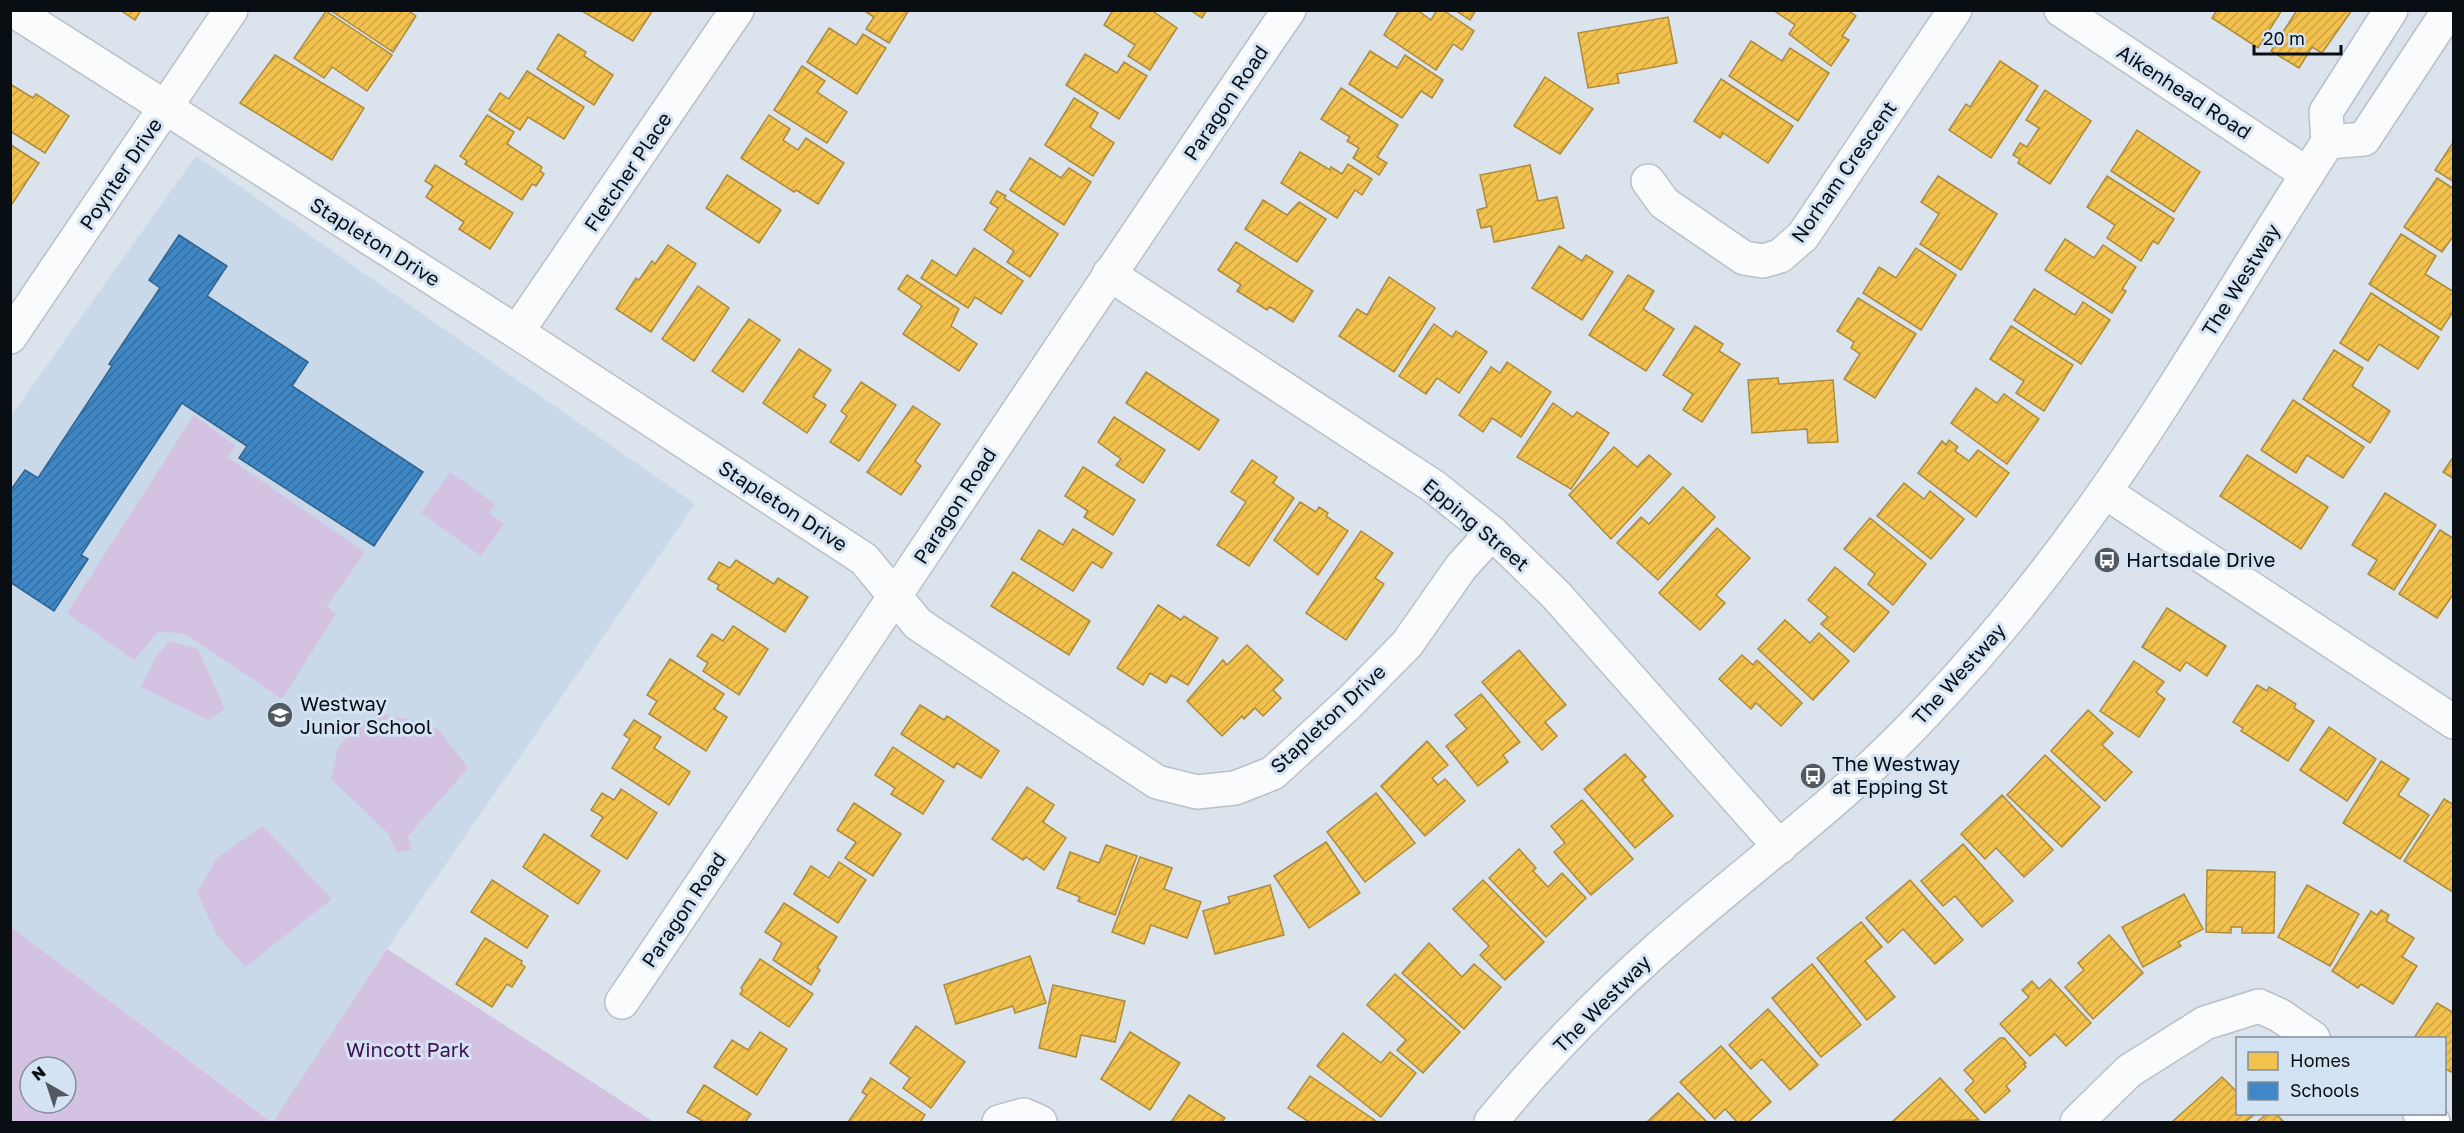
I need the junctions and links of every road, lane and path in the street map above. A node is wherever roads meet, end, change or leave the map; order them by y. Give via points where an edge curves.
1 (13, 10) edge
2 (231, 10) edge
3 (737, 10) edge
4 (1289, 10) edge
5 (1955, 10) edge
6 (2061, 10) edge
7 (2391, 10) edge
8 (2449, 10) edge
9 (165, 109) junction
10 (2328, 142) junction
11 (2307, 174) junction
12 (1648, 181) dead end
13 (1109, 274) junction
14 (517, 332) junction
15 (10, 337) edge
16 (2105, 492) junction
17 (1492, 533) junction
18 (896, 596) junction
19 (2450, 711) edge
20 (1780, 847) junction
21 (621, 1002) dead end
22 (2311, 1037) edge
23 (999, 1122) edge
24 (1040, 1122) edge
25 (1491, 1122) edge
26 (2077, 1122) edge

1 - 9 street, Stapleton Drive
2 - 9 street, Poynter Drive
3 - 14 street, Fletcher Place
4 - 13 street, Paragon Road
5 - 12 street, Norham Crescent via 1803,236 1780,256 1763,261 1744,258 1664,203
6 - 11 street, Aikenhead Road
7 - 10 street via 2326,112
8 - 10 street via 2364,140
9 - 14 street, Stapleton Drive
9 - 15 street, Poynter Drive
10 - 11 street, The Westway
11 - 16 street, The Westway
13 - 17 street, Epping Street via 1433,486
13 - 18 street, Paragon Road
14 - 18 street, Stapleton Drive via 864,559
16 - 19 street
16 - 20 street, The Westway via 2029,593 1926,712 1854,784
17 - 18 street, Stapleton Drive via 1461,567 1407,644 1349,703 1273,773 1235,789 1197,792 1157,782 918,624
17 - 20 street, Epping Street via 1556,595
18 - 21 street, Paragon Road
20 - 25 street, The Westway via 1653,953
22 - 26 street via 2259,1006 2205,1023 2129,1071
23 - 24 street via 1024,1115

